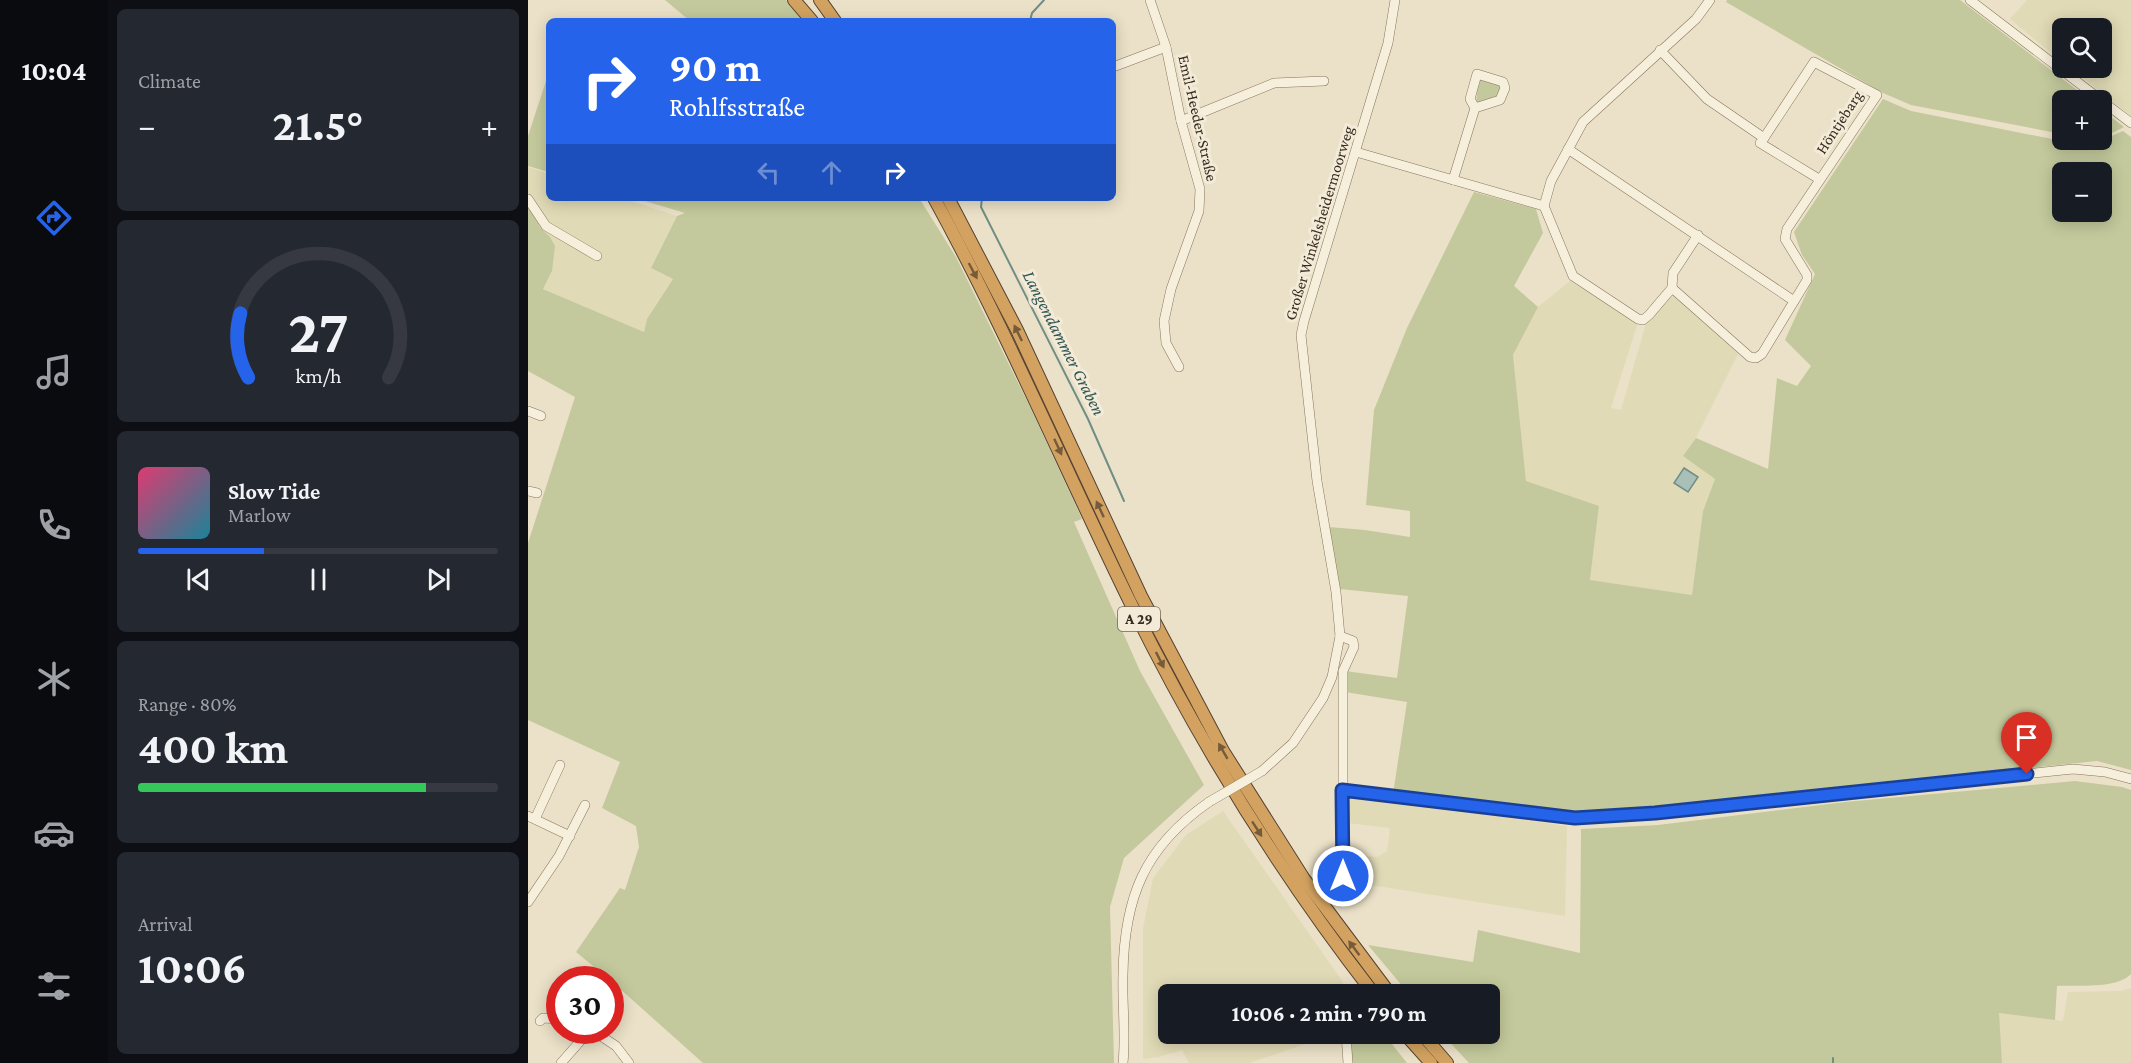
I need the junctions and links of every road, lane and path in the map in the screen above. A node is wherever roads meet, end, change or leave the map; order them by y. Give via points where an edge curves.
1 (794, 0) edge
2 (804, 0) edge
3 (820, 0) edge
4 (1150, 0) edge
5 (1395, 0) edge
6 (1710, 0) edge
7 (1970, 0) edge
8 (809, 18) edge
9 (818, 18) edge
10 (833, 18) edge
11 (1167, 47) junction
12 (1660, 50) junction
13 (1116, 66) edge
14 (1324, 81) dead end
15 (2087, 90) edge
16 (1475, 108) dead end
17 (2112, 109) edge
18 (1181, 121) junction
19 (2131, 123) edge
20 (1764, 138) junction
21 (1568, 149) junction
22 (1356, 152) junction
23 (1820, 179) junction
24 (1453, 180) junction
25 (528, 199) edge
26 (936, 201) edge
27 (950, 201) edge
28 (1544, 206) junction
29 (1698, 235) junction
30 (597, 256) dead end
31 (1672, 288) junction
32 (1794, 302) junction
33 (1179, 367) dead end
34 (528, 411) edge
35 (541, 416) dead end
36 (1340, 636) junction
37 (560, 765) dead end
38 (2131, 778) edge
39 (1342, 790) junction
40 (585, 805) dead end
41 (531, 817) edge
42 (570, 836) junction
43 (1338, 888) dead end
44 (528, 902) edge
45 (1367, 984) edge
46 (1383, 984) edge
47 (546, 1018) edge
48 (540, 1021) dead end
49 (578, 1044) edge
50 (613, 1044) edge
51 (1347, 1044) edge
52 (1414, 1044) edge
53 (1431, 1044) edge
54 (561, 1063) edge
55 (629, 1063) edge
56 (1123, 1063) edge
57 (1348, 1063) edge
58 (1431, 1063) edge
59 (1447, 1063) edge

1 - 8 highway
2 - 9 highway
3 - 10 highway
4 - 11 street, Emil-Heeder-Straße
5 - 22 street, Großer Winkelsheidermoorweg via 1388,44
6 - 12 street via 1696,19
7 - 15 street
11 - 13 street, Emil-Heeder-Straße
11 - 18 street, Emil-Heeder-Straße
12 - 20 street, Höntjebarg via 1707,99
12 - 21 street via 1583,122
14 - 18 street via 1274,83
16 - 24 street
17 - 19 street
18 - 33 street, Emil-Heeder-Straße via 1200,189 1199,211 1171,289 1164,321 1166,343
20 - 23 street, Höntjebarg via 1760,143
20 - 23 street, Höntjebarg via 1814,62 1877,95
21 - 28 street via 1551,181
21 - 29 street
22 - 24 street
22 - 36 street, Großer Winkelsheidermoorweg via 1301,335
23 - 32 street, Höntjebarg via 1787,229 1785,239 1808,280
24 - 28 street
25 - 30 street via 546,226
26 -> 45 highway, A 29 via 981,285 1132,606 1213,759 1299,893
46 -> 27 highway, A 29 via 1304,879 1223,751 1142,596 1017,330
28 - 31 street via 1573,276 1638,319 1649,315
29 - 31 street via 1672,273
29 - 32 street
31 - 32 street, Höntjebarg via 1750,357 1756,358
34 - 35 street
36 - 39 street, Großer Winkelsheidermoorweg via 1353,641 1354,647 1343,670
36 - 56 street, Großer Winkelsheidermoorweg, bridge via 1332,677 1323,698 1293,744 1262,771 1190,815 1153,856 1136,887 1127,921 1123,974
37 - 41 street
38 - 39 street via 2073,769 1575,818
39 - 43 street, Großer Winkelsheidermoorweg via 1343,876
40 - 42 street
41 - 42 street
42 - 44 street
47 - 48 street
49 - 54 street
50 - 55 street
51 - 57 street
52 - 58 highway
53 - 59 highway

